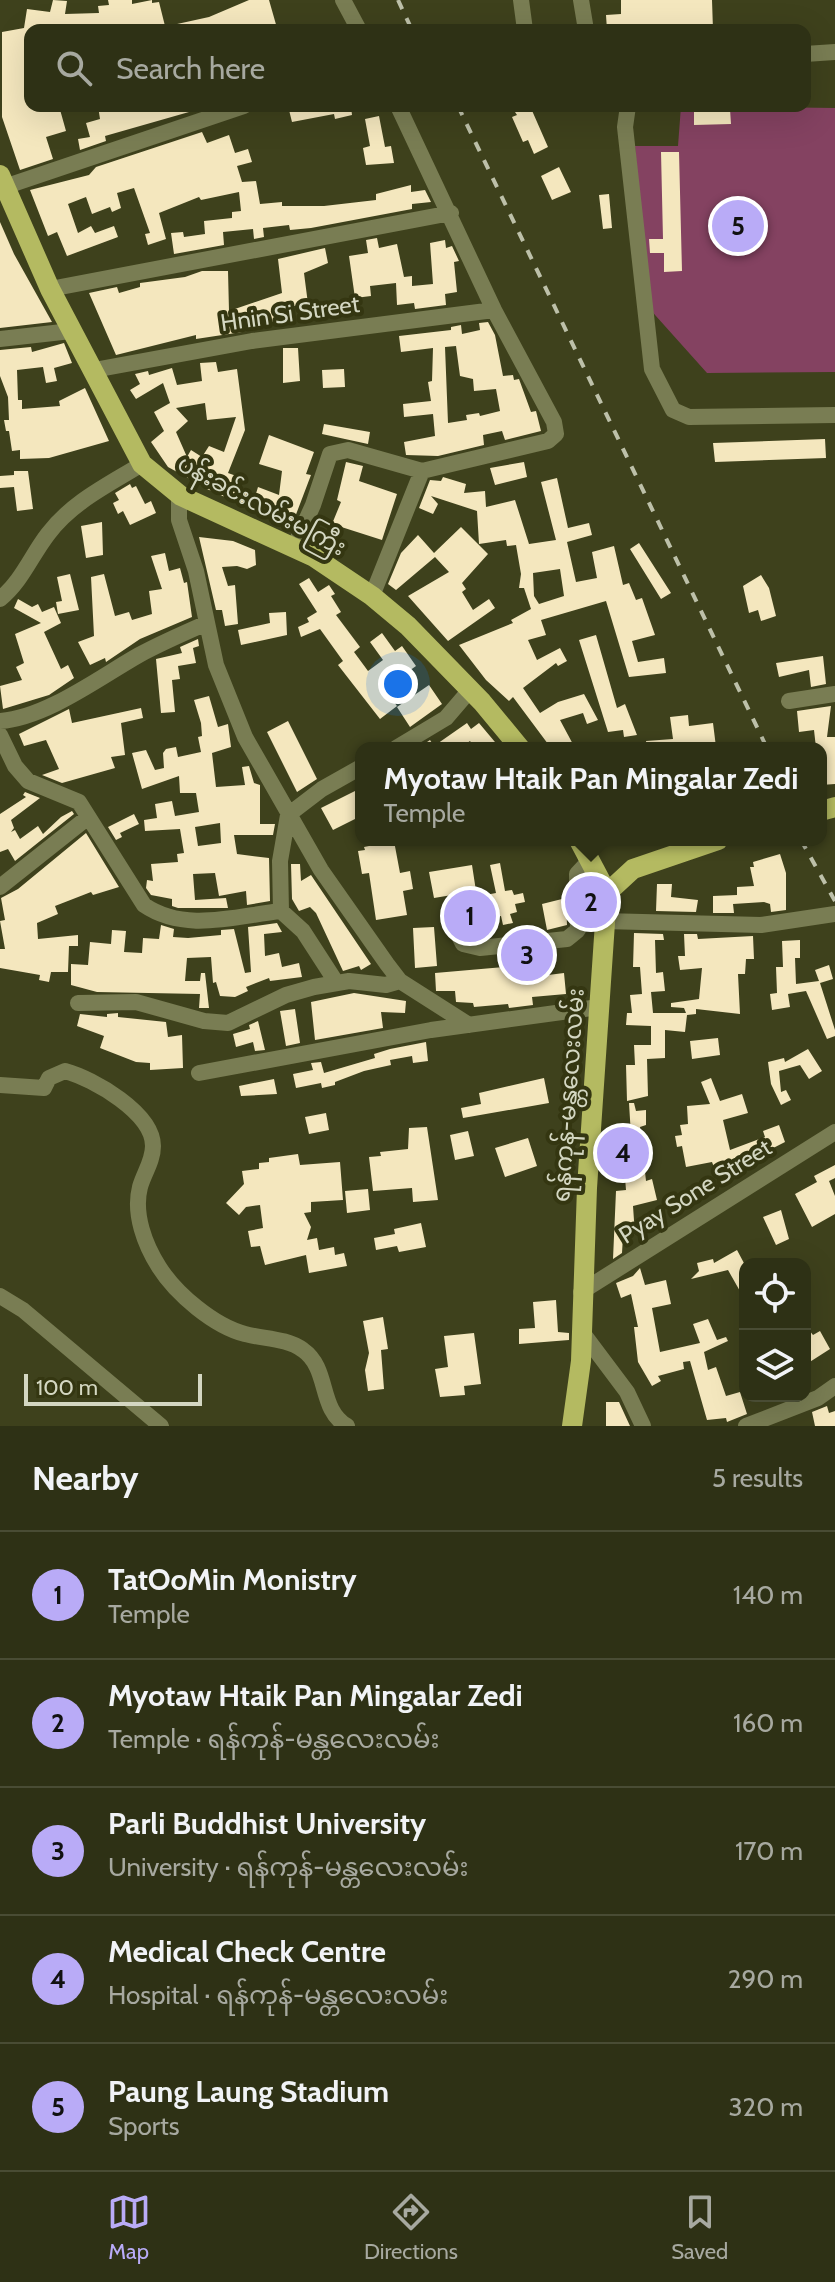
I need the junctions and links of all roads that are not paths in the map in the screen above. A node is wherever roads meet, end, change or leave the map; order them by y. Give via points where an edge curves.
1 (343, 0) edge
2 (521, 0) edge
3 (581, 0) edge
4 (356, 24) edge
5 (524, 24) edge
6 (585, 24) edge
7 (835, 52) edge
8 (811, 54) edge
9 (225, 112) edge
10 (401, 112) edge
11 (627, 112) edge
12 (2, 181) edge
13 (451, 213) junction
14 (8, 215) edge
15 (50, 289) junction
16 (494, 310) junction
17 (71, 331) junction
18 (0, 339) edge
19 (94, 370) junction
20 (835, 415) edge
21 (142, 464) junction
22 (422, 471) junction
23 (179, 495) junction
24 (294, 547) junction
25 (372, 596) junction
26 (0, 599) edge
27 (207, 623) junction
28 (470, 690) junction
29 (835, 694) edge
30 (789, 701) dead end
31 (0, 721) edge
32 (0, 735) edge
33 (406, 742) edge
34 (515, 742) edge
35 (355, 770) edge
36 (288, 815) junction
37 (87, 818) junction
38 (582, 846) edge
39 (700, 846) edge
40 (590, 860) junction
41 (0, 887) edge
42 (607, 893) junction
43 (454, 903) dead end
44 (281, 911) junction
45 (835, 914) edge
46 (603, 921) junction
47 (400, 981) junction
48 (336, 982) junction
49 (78, 1003) dead end
50 (599, 1007) junction
51 (469, 1025) junction
52 (199, 1073) dead end
53 (0, 1085) edge
54 (835, 1132) edge
55 (581, 1292) junction
56 (0, 1296) edge
57 (582, 1332) junction
58 (835, 1386) edge
59 (161, 1426) edge
60 (347, 1426) edge
61 (572, 1426) edge
62 (643, 1426) edge
63 (746, 1426) edge

1 - 4 street
2 - 5 street
3 - 6 street
7 - 8 street
9 - 12 street
10 - 13 street
11 - 20 street via 652,369 673,410 689,417
12 - 14 main road, ပန်းခင်းလမ်းမကြီး
13 - 15 street
13 - 16 street
14 - 15 main road, ပန်းခင်းလမ်းမကြီး
15 - 17 main road, ပန်းခင်းလမ်းမကြီး
16 - 19 street, Hnin Si Street via 252,341
16 - 22 street via 556,434 548,441
17 - 18 street
17 - 19 main road, ပန်းခင်းလမ်းမကြီး
19 - 21 main road, ပန်းခင်းလမ်းမကြီး
21 - 23 main road, ပန်းခင်းလမ်းမကြီး
21 - 26 street via 63,517
22 - 24 street via 348,450 330,454
22 - 25 street
23 - 24 main road, ပန်းခင်းလမ်းမကြီး
23 - 27 street via 179,520
24 - 25 main road, ပန်းခင်းလမ်းမကြီး
25 - 28 main road, ပန်းခင်းလမ်းမကြီး
27 - 31 street via 79,691
27 - 36 street via 216,665 245,737
28 - 33 street via 446,718
28 - 34 main road, ပန်းခင်းလမ်းမကြီး
29 - 30 street
32 - 37 street via 28,781 79,802
35 - 36 street
36 - 44 street via 280,861
36 - 47 street
37 - 41 street
37 - 44 street via 144,905 158,915 192,922
38 - 40 main road
39 - 42 main road via 633,869
40 - 42 main road
40 - 43 street via 577,874 578,930 567,939 480,948 463,944
42 - 46 main road, ရန်ကုန်-မန္တလေးလမ်း
44 - 48 street via 303,931
45 - 46 street via 761,925
46 - 50 main road, ရန်ကုန်-မန္တလေးလမ်း
47 - 48 street
47 - 51 street
48 - 49 street via 286,995 228,1023 136,1002
50 - 51 street
50 - 55 main road, ရန်ကုန်-မန္တလေးလမ်း
51 - 52 street
53 - 60 street via 44,1088 49,1078 65,1071 141,1116 153,1146 139,1189 138,1214 159,1268 224,1325 304,1350 316,1363 331,1412
54 - 55 street, Pyay Sone Street
55 - 57 main road, ရန်ကုန်-မန္တလေးလမ်း
56 - 59 street
57 - 61 main road, ရန်ကုန်-မန္တလေးလမ်း
57 - 62 street via 627,1392
58 - 63 street

